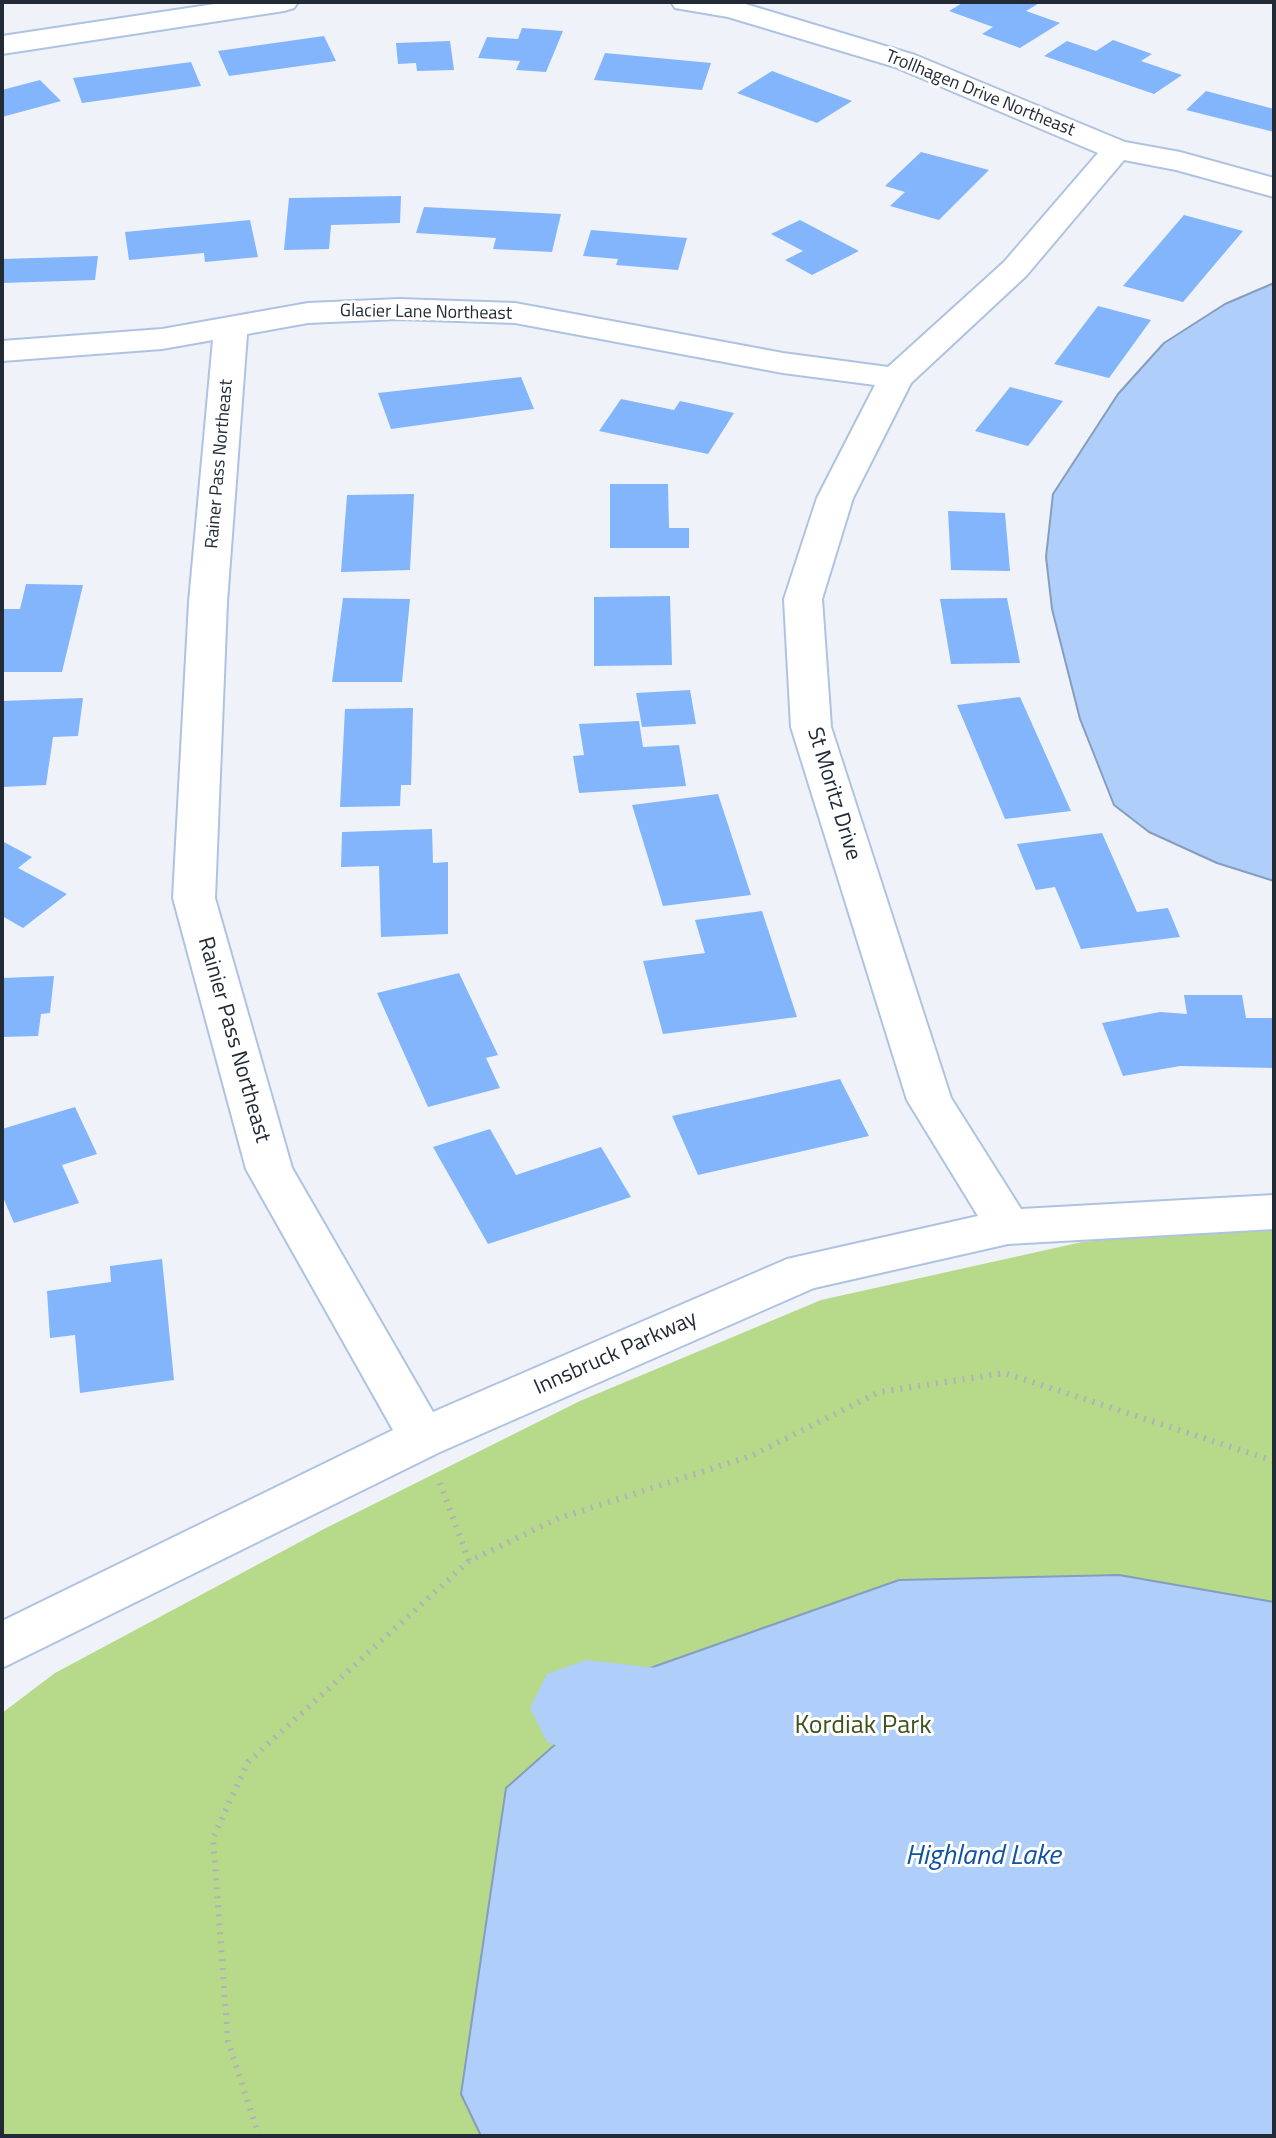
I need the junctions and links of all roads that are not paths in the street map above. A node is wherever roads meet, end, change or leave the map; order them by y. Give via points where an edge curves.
1 (284, 2) edge
2 (685, 2) edge
3 (2, 45) edge
4 (1117, 150) junction
5 (1274, 188) edge
6 (231, 327) junction
7 (2, 351) edge
8 (896, 378) junction
9 (208, 602) joint
10 (1274, 1212) edge
11 (1008, 1227) junction
12 (423, 1438) junction
13 (2, 1646) edge

1 - 3 street
2 - 4 street, Trollhagen Drive Northeast via 732,9 905,61
4 - 5 street, Trollhagen Drive Northeast via 1180,161
4 - 8 street, St Moritz Drive via 1015,269
6 - 7 street, Glacier Lane Northeast via 162,339
6 - 8 street, Glacier Lane Northeast via 323,313 399,309 515,313 783,363
6 - 9 street, Rainer Pass Northeast
8 - 11 street, St Moritz Drive via 835,498 803,599 811,727 929,1100
9 - 12 street, Rainier Pass Northeast via 194,898 269,1169
10 - 11 street, Innsbruck Parkway
11 - 12 street, Innsbruck Parkway via 804,1272
12 - 13 street, Innsbruck Parkway

